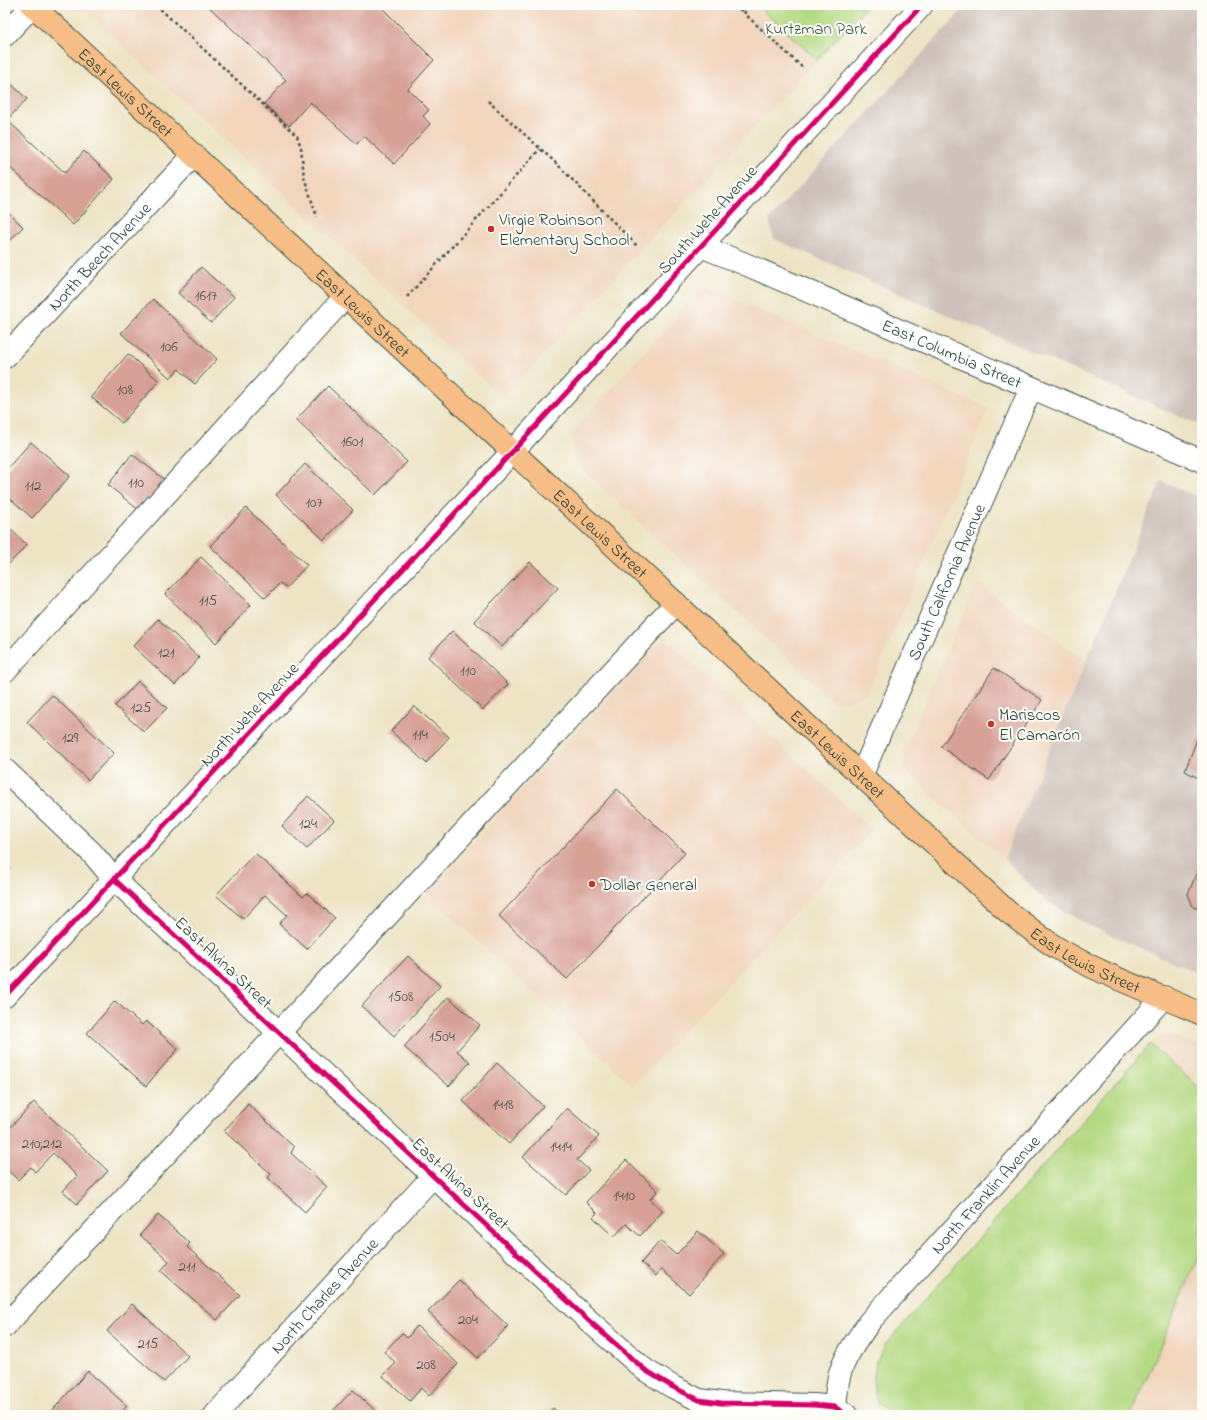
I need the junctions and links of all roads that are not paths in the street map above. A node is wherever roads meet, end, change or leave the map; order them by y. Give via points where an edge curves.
1 (33, 5) edge
2 (922, 5) edge
3 (5, 35) edge
4 (194, 155) junction
5 (701, 246) junction
6 (345, 297) junction
7 (5, 357) edge
8 (1031, 388) junction
9 (513, 452) junction
10 (1202, 461) edge
11 (676, 603) junction
12 (5, 671) edge
13 (5, 770) edge
14 (861, 776) junction
15 (114, 879) junction
16 (5, 996) edge
17 (1164, 998) junction
18 (1202, 1014) edge
19 (278, 1033) junction
20 (433, 1176) junction
21 (5, 1326) edge
22 (743, 1409) edge
23 (841, 1411) edge
24 (215, 1415) edge

1 - 3 street
1 - 4 main road, East Lewis Street
2 - 5 street, South Wehe Avenue
4 - 6 main road, East Lewis Street
4 - 7 street, North Beech Avenue
5 - 8 street, East Columbia Street
5 - 9 street, South Wehe Avenue
6 - 9 main road, East Lewis Street
6 - 12 street
8 - 10 street, East Columbia Street
8 - 14 street, South California Avenue
9 - 11 main road, East Lewis Street
9 - 15 street, North Wehe Avenue
11 - 14 main road, East Lewis Street
11 - 19 street
13 - 15 street, East Alvina Street via 92,854
14 - 17 main road, East Lewis Street via 1008,912 1035,933 1080,960
15 - 16 street, North Wehe Avenue
15 - 19 street, East Alvina Street
17 - 18 main road, East Lewis Street
17 - 23 street, North Franklin Avenue via 870,1321 848,1352 843,1365 839,1378
19 - 20 street, East Alvina Street
19 - 21 street
20 - 22 street, East Alvina Street via 645,1370 673,1388 699,1400
20 - 24 street, North Charles Avenue
22 - 23 street, East Alvina Street via 814,1405

